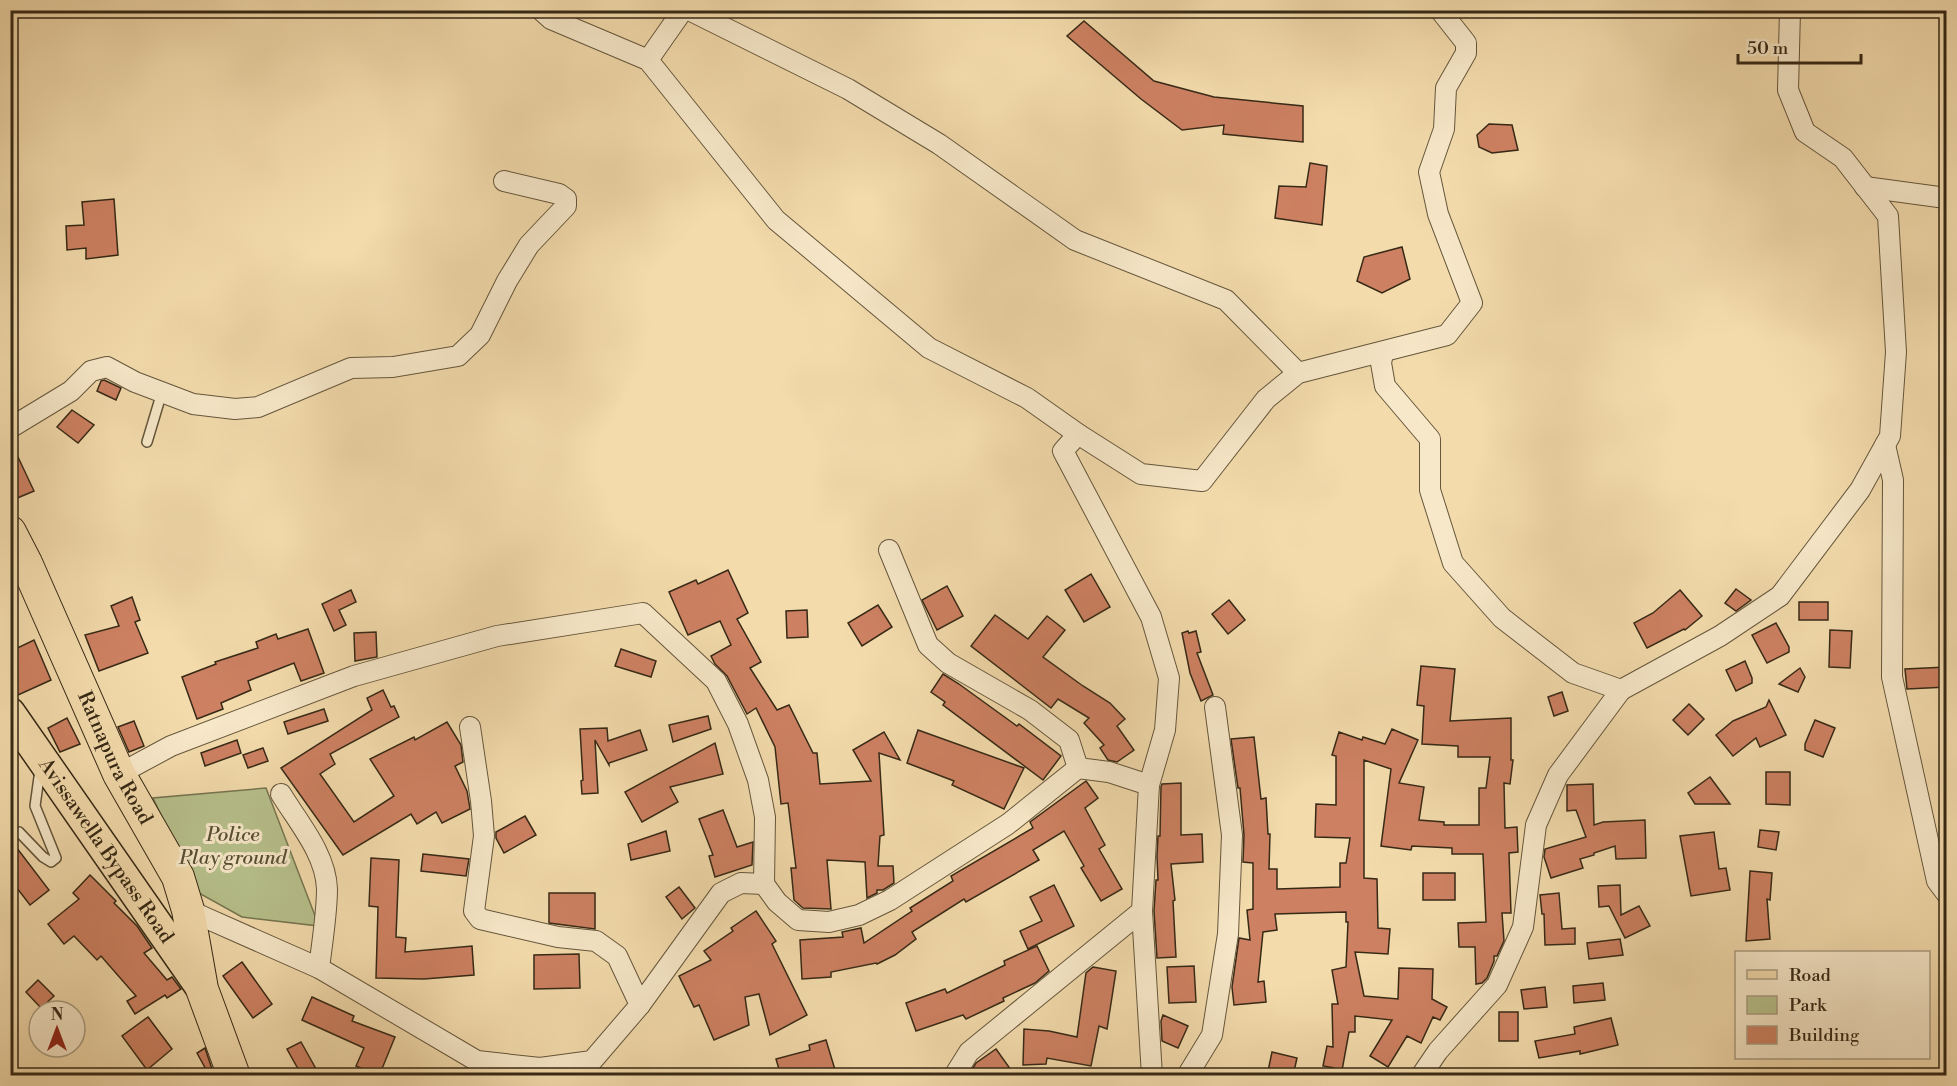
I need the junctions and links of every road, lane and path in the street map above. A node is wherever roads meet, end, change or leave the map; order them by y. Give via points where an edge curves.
1 (540, 10) edge
2 (683, 10) edge
3 (689, 10) edge
4 (1440, 10) edge
5 (1790, 10) edge
6 (648, 60) junction
7 (504, 181) dead end
8 (1865, 187) junction
9 (1947, 198) edge
10 (1382, 358) junction
11 (1298, 373) junction
12 (162, 392) junction
13 (10, 428) edge
14 (1078, 434) junction
15 (147, 442) dead end
16 (1885, 446) junction
17 (10, 532) edge
18 (889, 550) dead end
19 (1621, 690) junction
20 (1215, 707) dead end
21 (10, 713) edge
22 (470, 727) dead end
23 (42, 756) junction
24 (1078, 768) junction
25 (119, 774) junction
26 (1149, 785) junction
27 (280, 794) dead end
28 (19, 832) dead end
29 (764, 884) junction
30 (1947, 893) edge
31 (188, 910) junction
32 (1142, 911) junction
33 (319, 968) junction
34 (202, 988) junction
35 (640, 1005) junction
36 (478, 1068) edge
37 (234, 1076) edge
38 (954, 1076) edge
39 (1152, 1076) edge
40 (1187, 1076) edge
41 (1421, 1076) edge

1 - 6 street via 551,19
2 - 6 street
3 - 11 street via 848,89 939,144 1075,240 1226,300
4 - 10 street via 1466,43 1466,53 1446,88 1444,129 1429,172 1437,214 1472,303 1447,335
5 - 8 street via 1788,90 1804,132 1843,158
6 - 14 street via 776,220 929,348 1027,398
7 - 12 street via 559,194 566,199 566,206 529,245 480,335 458,356 393,367 351,368 258,407 235,409 193,404
8 - 9 street
8 - 16 street via 1888,216 1896,352 1890,436
10 - 11 street
10 - 19 street via 1385,386 1431,439 1430,490 1453,563 1502,618 1573,674
11 - 14 street via 1266,399 1202,481 1141,474
12 - 13 street via 107,367 91,371 71,391
12 - 15 lane
14 - 26 street via 1063,451 1151,617 1169,678 1165,730
16 - 19 street via 1860,490 1780,596 1720,636
16 - 30 street via 1893,480 1892,677 1938,881
17 - 25 highway, Ratnapura Road
18 - 24 street via 928,645 948,663 1030,710 1069,740
19 - 41 street via 1558,775 1536,825 1523,927 1497,985
20 - 40 street via 1232,835 1228,934 1212,1035
21 - 23 main road, Avissawella Bypass Road
22 - 35 street via 484,836 474,911 480,919 558,937 597,941 617,956
23 - 28 lane via 35,806 56,858 51,862 43,857
23 - 34 main road, Avissawella Bypass Road
24 - 26 street via 1109,772
24 - 29 street via 1008,824 890,900 859,915 829,922 798,920
25 - 29 street via 171,746 354,676 497,636 643,613 716,681 738,724 758,780 765,817
25 - 31 highway, Ratnapura Road via 178,877
26 - 32 street
27 - 33 street via 314,847 327,888
29 - 35 street via 741,883 721,892
31 - 33 street
31 - 34 highway, Ratnapura Road
32 - 38 street via 969,1052
32 - 39 street
33 - 36 street
34 - 37 highway, Ratnapura Road
35 - 36 street via 592,1061 540,1068

